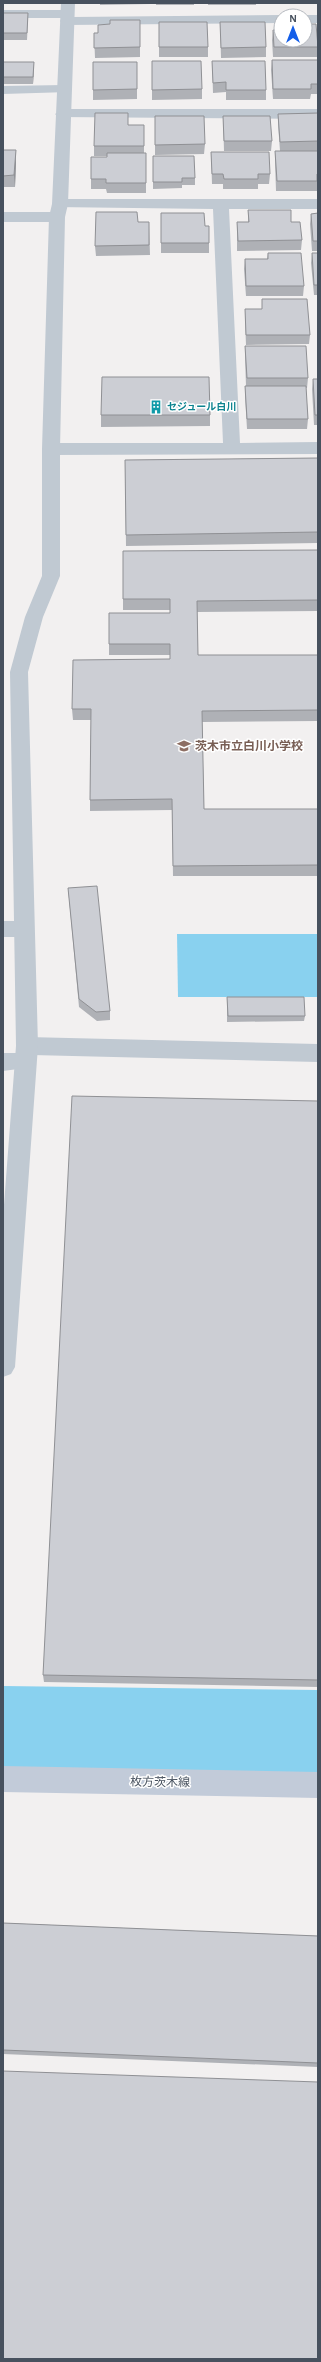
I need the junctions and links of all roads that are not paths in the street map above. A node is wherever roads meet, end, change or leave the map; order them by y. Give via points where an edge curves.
1 (67, 13) edge
2 (3, 14) edge
3 (273, 19) edge
4 (64, 89) junction
5 (3, 90) edge
6 (63, 114) junction
7 (318, 114) edge
8 (221, 204) junction
9 (318, 204) edge
10 (58, 210) junction
11 (3, 217) edge
12 (232, 448) junction
13 (318, 448) edge
14 (51, 449) junction
15 (3, 929) edge
16 (24, 929) junction
17 (318, 1053) edge
18 (26, 1054) junction
19 (3, 1062) edge
20 (3, 1367) edge
21 (3, 1779) edge
22 (318, 1786) edge

1 - 2 street
1 - 3 street
1 - 4 street
4 - 5 lane
4 - 6 street
6 - 7 street
6 - 10 street
8 - 9 street
8 - 10 street
8 - 12 street
10 - 11 street
10 - 14 street
12 - 13 street
12 - 14 street
14 - 16 street via 51,576 34,617 19,672
15 - 16 street
16 - 18 street
17 - 18 street
18 - 19 street
18 - 20 street
21 - 22 main road, 枚方茨木線

